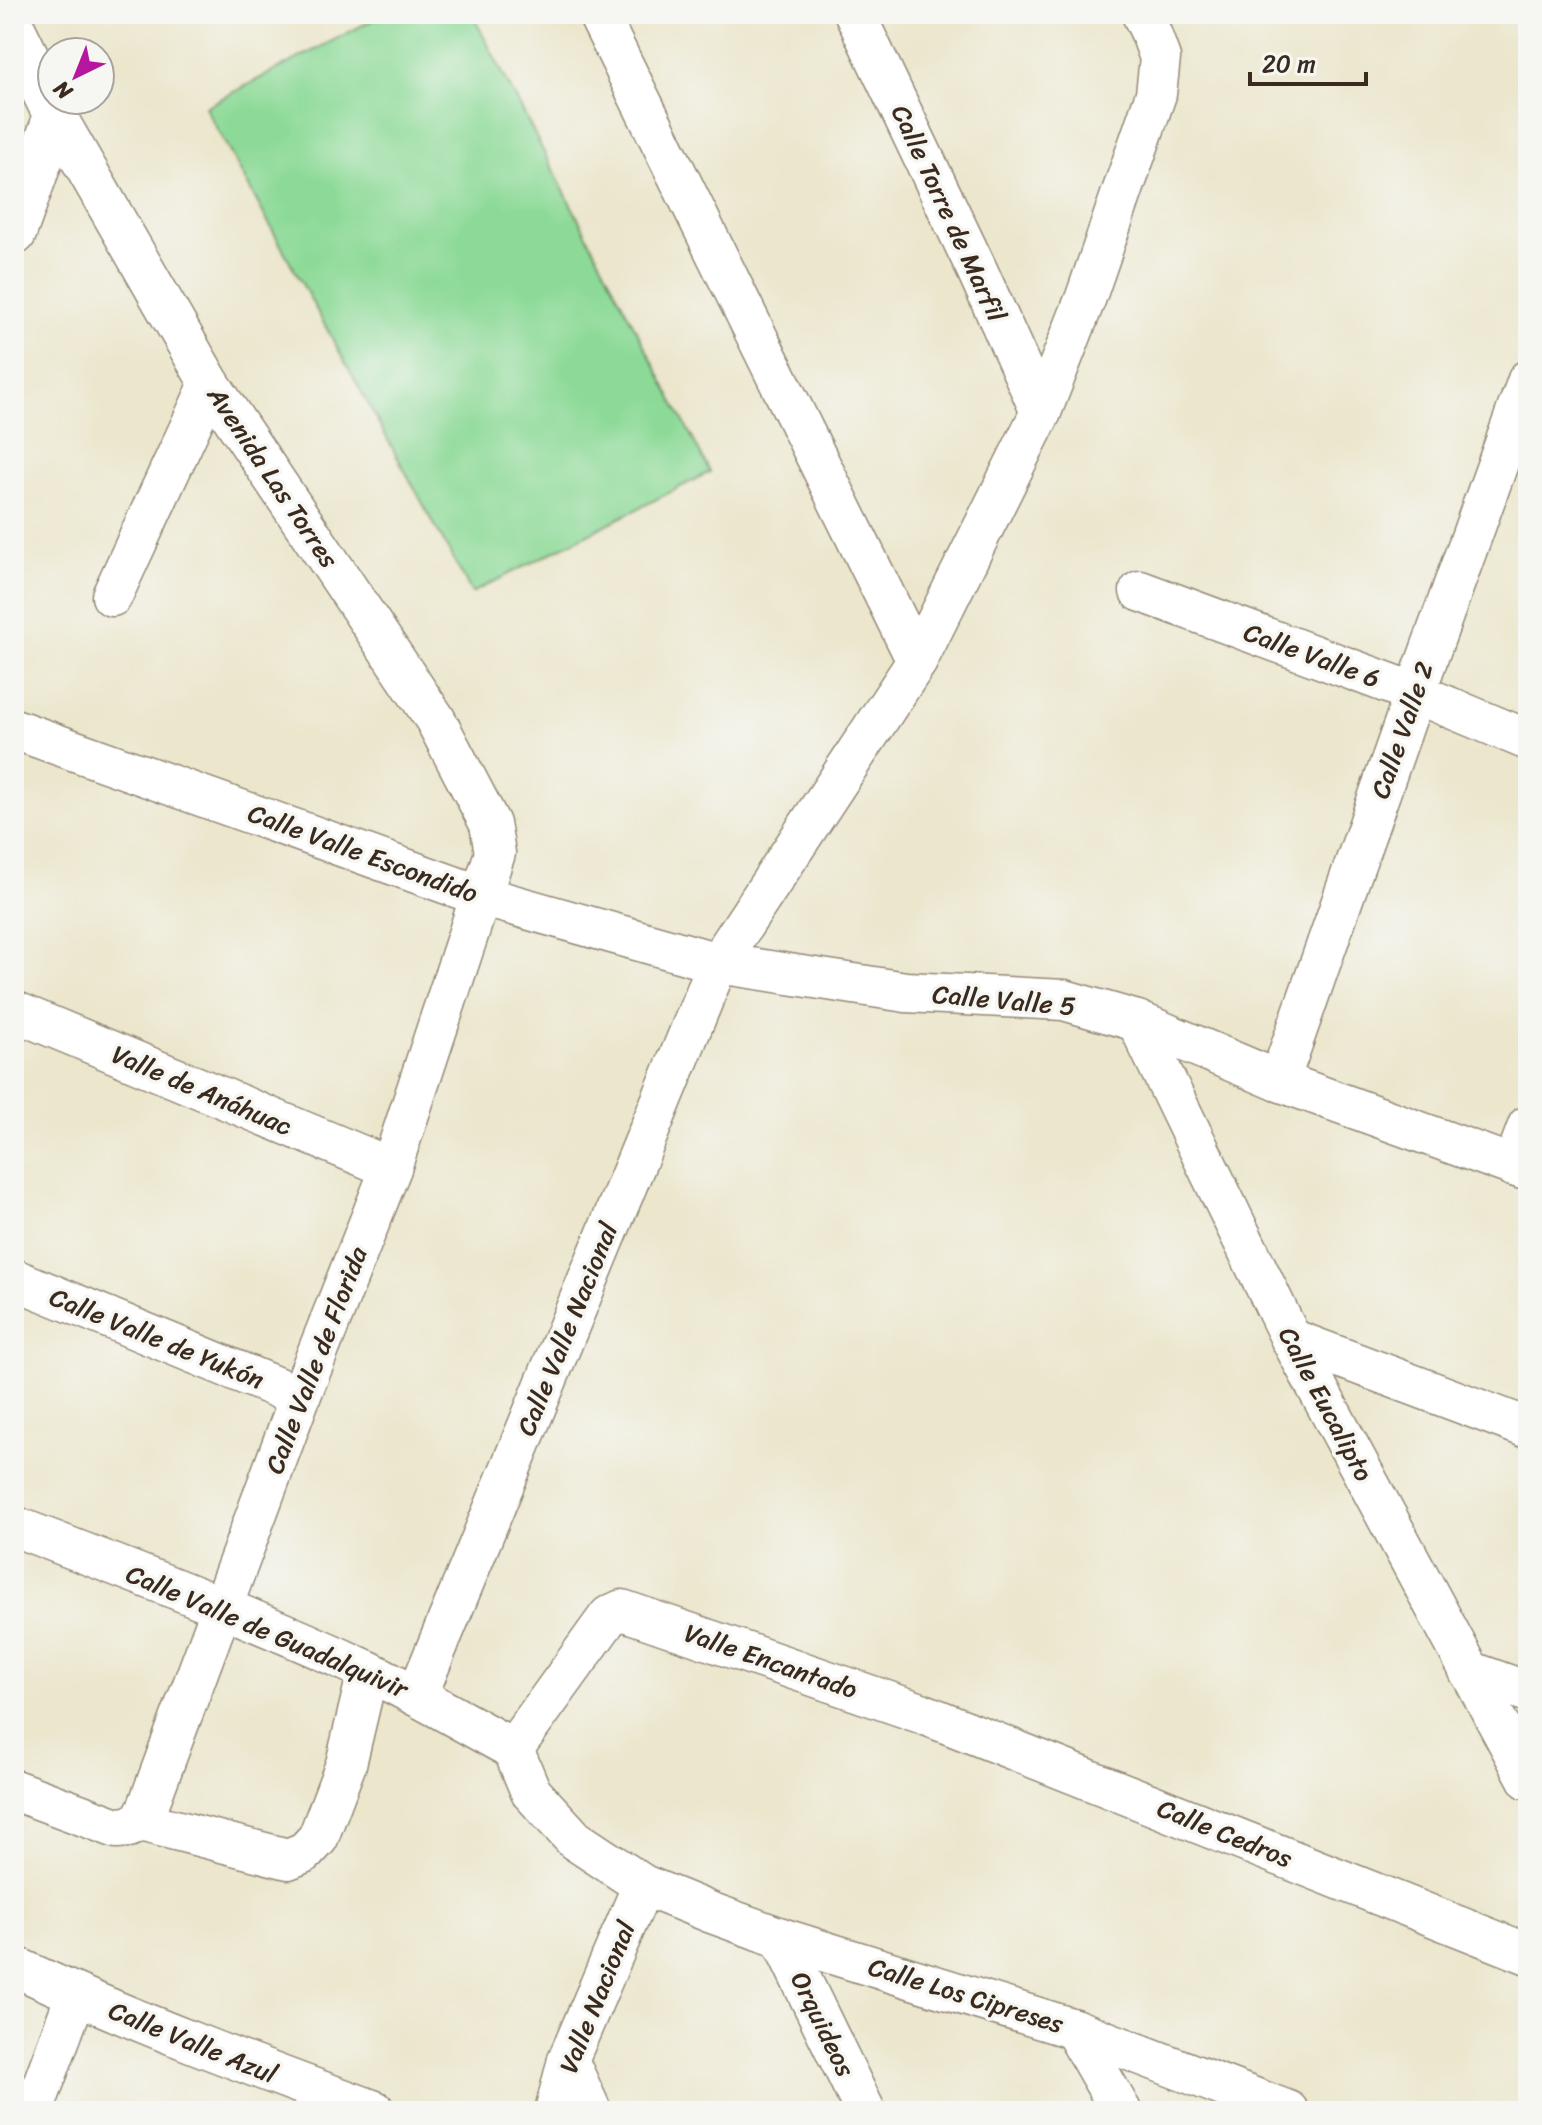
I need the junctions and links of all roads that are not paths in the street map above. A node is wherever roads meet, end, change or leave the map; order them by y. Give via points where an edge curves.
1 (598, 14) edge
2 (855, 14) edge
3 (1142, 14) edge
4 (19, 48) edge
5 (36, 79) edge
6 (56, 116) joint
7 (14, 233) edge
8 (1528, 380) edge
9 (210, 384) junction
10 (1041, 412) junction
11 (1513, 468) edge
12 (1140, 591) dead end
13 (112, 596) dead end
14 (917, 661) junction
15 (1415, 693) junction
16 (14, 729) edge
17 (1528, 740) edge
18 (481, 896) junction
19 (718, 963) junction
20 (14, 1011) edge
21 (1137, 1021) junction
22 (1279, 1081) junction
23 (1528, 1126) edge
24 (391, 1168) junction
25 (1521, 1168) edge
26 (14, 1279) edge
27 (1291, 1339) junction
28 (300, 1397) junction
29 (1528, 1428) edge
30 (14, 1526) edge
31 (223, 1606) junction
32 (368, 1671) junction
33 (1469, 1671) junction
34 (1528, 1692) edge
35 (417, 1696) junction
36 (921, 1713) joint
37 (513, 1749) junction
38 (1528, 1779) edge
39 (14, 1790) edge
40 (140, 1821) junction
41 (643, 1885) junction
42 (781, 1938) junction
43 (1528, 1954) edge
44 (14, 1966) edge
45 (76, 1995) junction
46 (1074, 2029) junction
47 (568, 2060) junction
48 (299, 2098) edge
49 (33, 2111) edge
50 (375, 2111) edge
51 (555, 2111) edge
52 (591, 2111) edge
53 (865, 2111) edge
54 (1121, 2111) edge
55 (1288, 2111) edge

1 - 14 street
2 - 10 street, Calle Torre de Marfil
3 - 10 street, Calle Valle Nacional via 1160,58 1156,94
4 - 5 street, Avenida Las Torres
6 - 7 street
6 - 9 street, Avenida Las Torres
8 - 11 street, Calle Valle 2
9 - 13 street
9 - 18 street, Avenida Las Torres via 442,732 490,824 495,853
10 - 14 street, Calle Valle Nacional
11 - 15 street, Calle Valle 2
12 - 15 street, Calle Valle 6
14 - 19 street, Calle Valle Nacional
15 - 17 street, Calle Valle 6
15 - 22 street, Calle Valle 2
16 - 18 street, Calle Valle Escondido
18 - 19 street, Calle Valle Escondido
18 - 24 street, Calle Valle de Florida
19 - 21 street, Calle Valle 5 via 906,992 1064,1000
19 - 35 street, Calle Valle Nacional
20 - 24 street, Valle de Anáhuac
21 - 22 street, Calle Valle 5
21 - 27 street, Calle Eucalipto
22 - 25 street, Calle Valle 5
23 - 25 street
24 - 28 street, Calle Valle de Florida
26 - 28 street, Calle Valle de Yukón
27 - 29 street
27 - 33 street, Calle Eucalipto
28 - 31 street, Calle Valle de Florida
30 - 31 street, Calle Valle de Guadalquivir
31 - 32 street, Calle Valle de Guadalquivir
31 - 40 street, Calle Valle de Florida
32 - 35 street, Calle Valle de Guadalquivir
32 - 40 street via 346,1764 318,1838 305,1852 288,1859
33 - 34 street
33 - 38 street, Calle Eucalipto
35 - 37 street, Calle Valle de Guadalquivir
36 - 37 street, Valle Encantado via 622,1610 609,1616
36 - 43 street, Calle Cedros
37 - 41 street, Calle Los Cipreses via 531,1792 575,1840
39 - 40 street via 117,1828
41 - 42 street, Calle Los Cipreses
41 - 47 street, Valle Nacional
42 - 46 street, Calle Los Cipreses
42 - 53 street, Orquideos
44 - 45 street, Calle Valle Azul
45 - 48 street, Calle Valle Azul
45 - 49 street
46 - 54 street
46 - 55 street, Calle Los Cipreses
47 - 51 street, Valle Nacional
47 - 52 street
48 - 50 street, Calle Valle Azul

